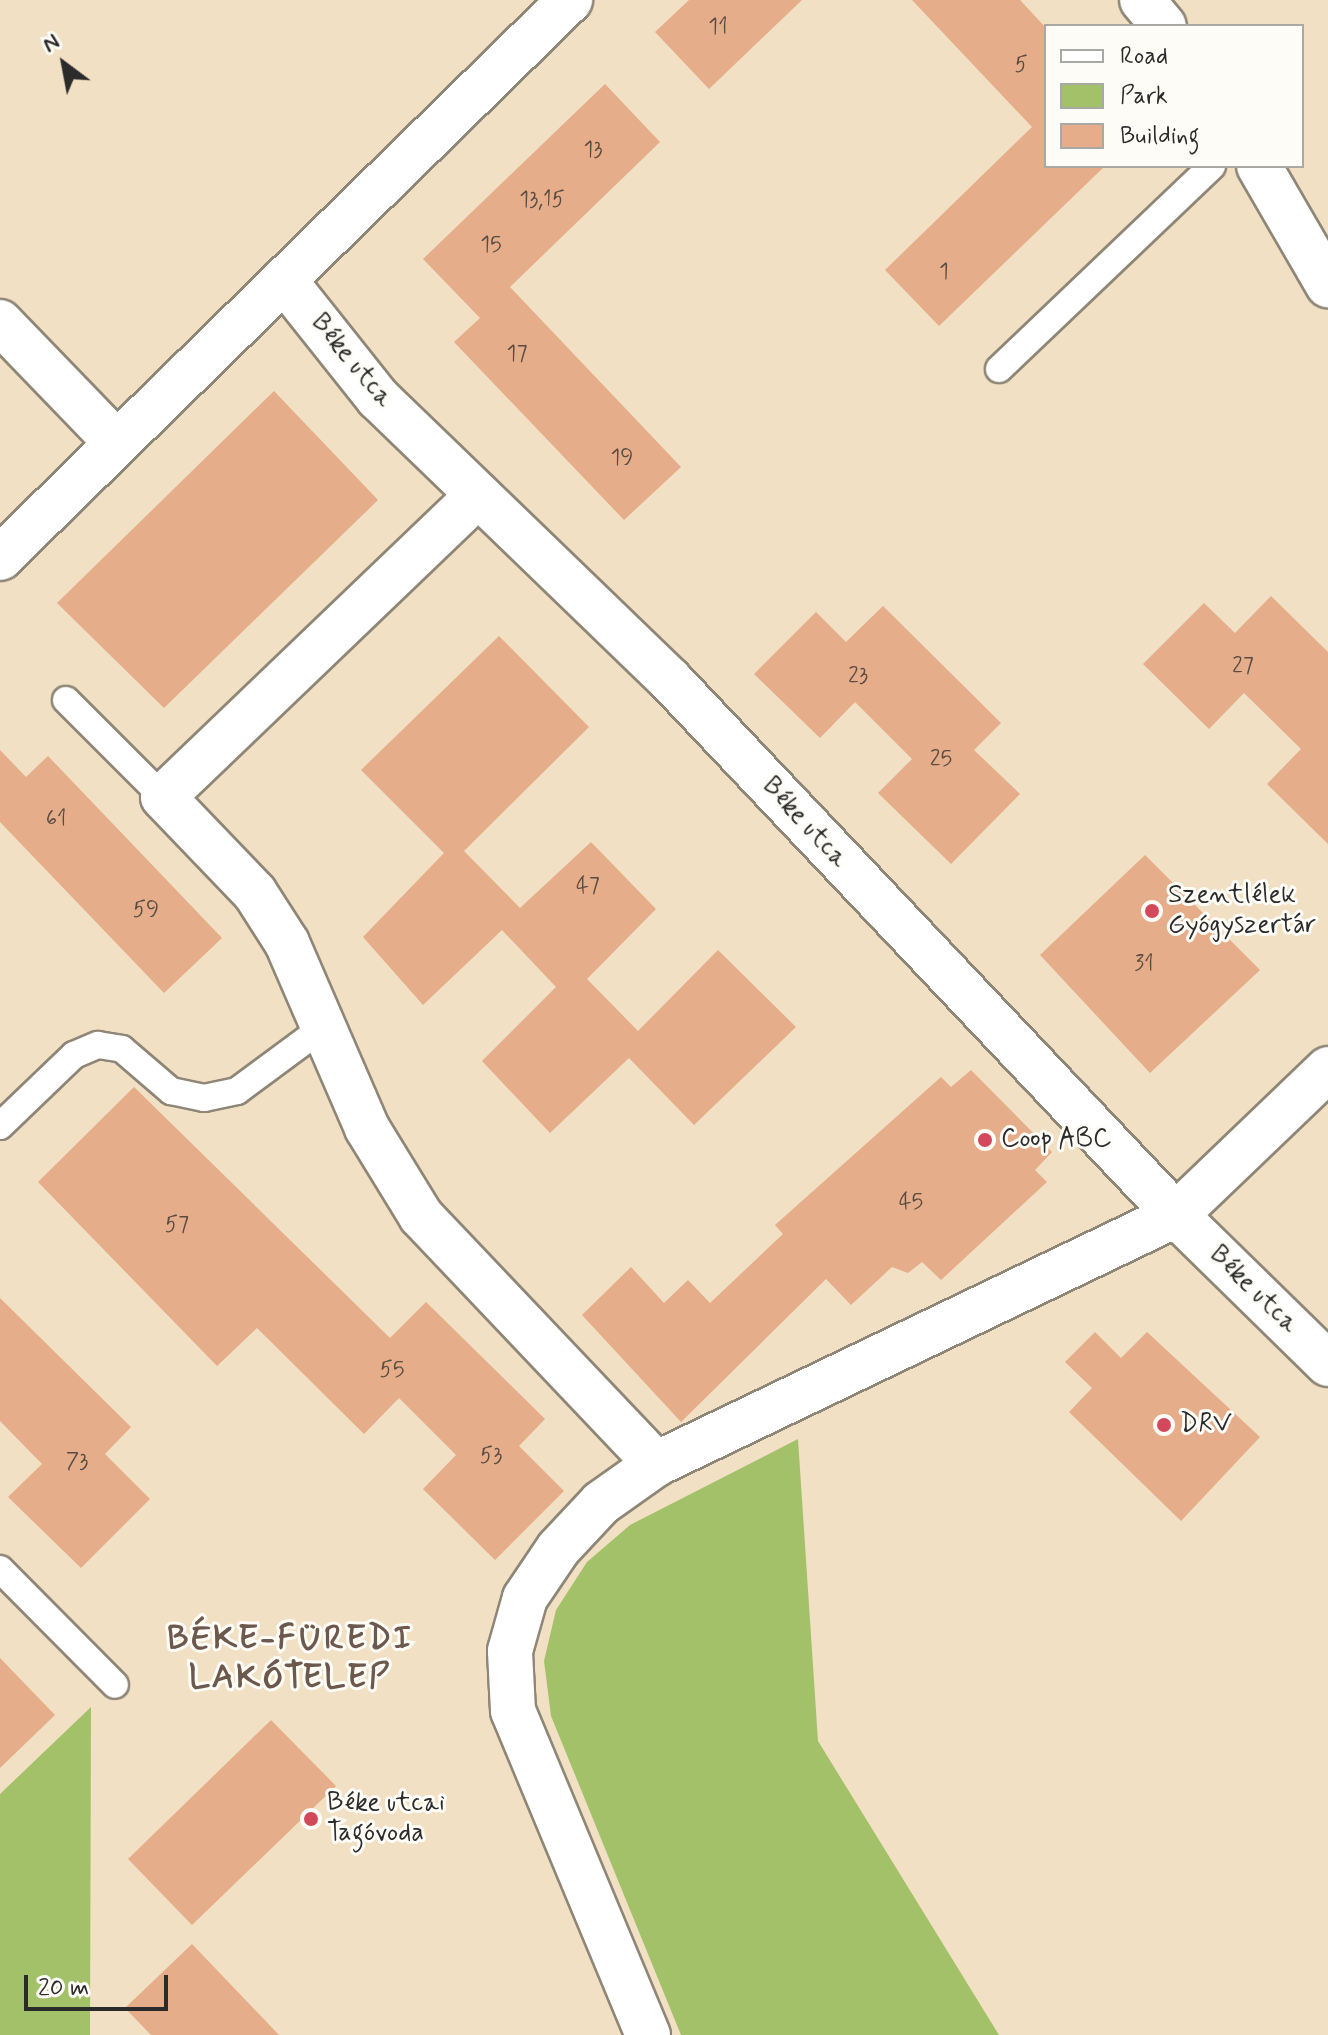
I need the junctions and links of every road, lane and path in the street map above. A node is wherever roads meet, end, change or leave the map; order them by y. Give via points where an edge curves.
1 (570, 0) edge
2 (1142, 0) edge
3 (1162, 24) edge
4 (1210, 168) edge
5 (1260, 168) edge
6 (284, 280) junction
7 (1328, 285) edge
8 (0, 322) edge
9 (999, 369) dead end
10 (117, 443) junction
11 (478, 495) junction
12 (0, 558) edge
13 (66, 700) dead end
14 (163, 797) junction
15 (322, 1028) junction
16 (1328, 1069) edge
17 (0, 1126) edge
18 (1176, 1215) junction
19 (1328, 1364) edge
20 (656, 1464) junction
21 (4, 1582) edge
22 (115, 1685) dead end
23 (648, 2035) edge

1 - 6 street
2 - 3 street
4 - 9 lane
5 - 7 street
6 - 10 street
6 - 11 street, Béke utca via 378,398
8 - 10 street
10 - 12 street
11 - 14 street
11 - 18 street, Béke utca via 670,680
13 - 14 lane
14 - 15 street via 255,893 287,943
15 - 17 lane via 237,1091 204,1098 171,1091 122,1049 98,1045 74,1055
15 - 20 street via 373,1140 421,1216
16 - 18 street
18 - 19 street, Béke utca
18 - 20 street
20 - 23 street via 601,1503 558,1549 525,1598 510,1651 513,1711
21 - 22 lane

